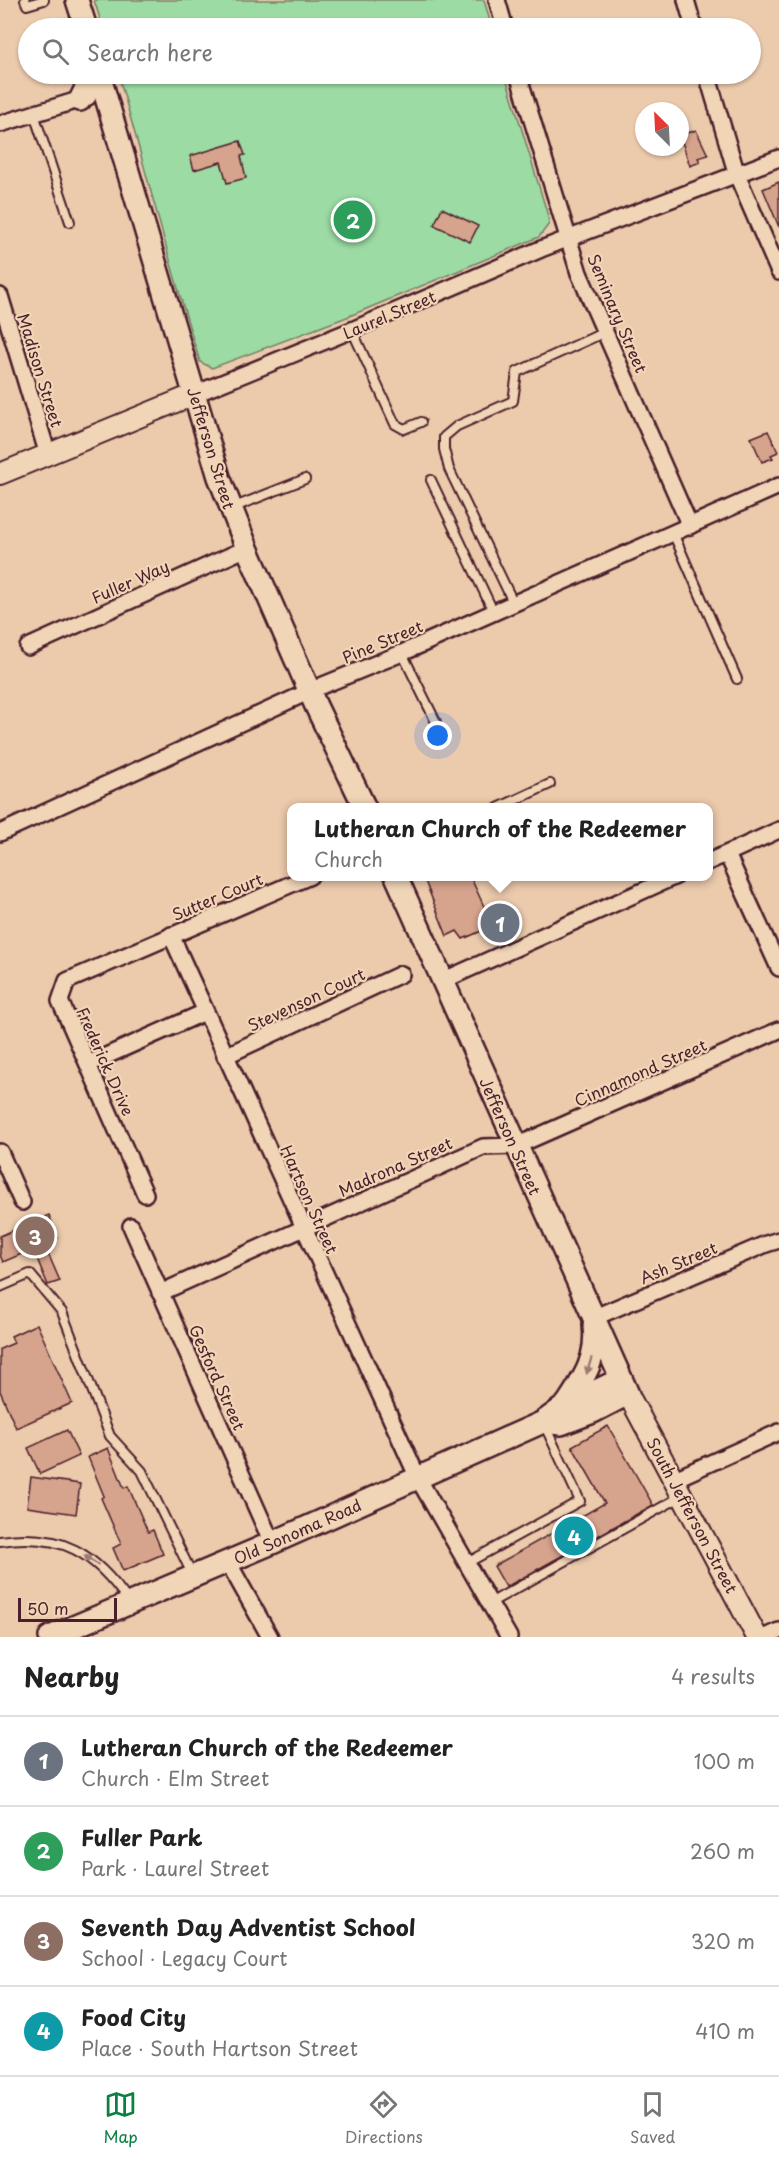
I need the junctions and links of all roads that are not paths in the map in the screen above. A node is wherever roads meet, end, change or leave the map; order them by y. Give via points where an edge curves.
1 (25, 0) edge
2 (44, 0) edge
3 (497, 0) edge
4 (686, 0) edge
5 (502, 18) edge
6 (691, 18) edge
7 (88, 84) edge
8 (101, 84) edge
9 (102, 84) edge
10 (521, 84) edge
11 (710, 84) edge
12 (80, 100) junction
13 (34, 114) junction
14 (0, 124) edge
15 (779, 158) edge
16 (737, 175) junction
17 (70, 222) dead end
18 (570, 239) junction
19 (779, 272) edge
20 (0, 296) edge
21 (352, 330) junction
22 (605, 332) junction
23 (195, 394) junction
24 (421, 422) dead end
25 (48, 455) junction
26 (0, 474) edge
27 (305, 478) dead end
28 (431, 480) dead end
29 (779, 486) edge
30 (230, 509) junction
31 (690, 526) junction
32 (673, 533) junction
33 (247, 548) junction
34 (514, 604) junction
35 (494, 613) junction
36 (28, 647) dead end
37 (402, 653) junction
38 (737, 679) dead end
39 (310, 692) junction
40 (436, 722) dead end
41 (550, 784) dead end
42 (363, 803) edge
43 (507, 803) edge
44 (779, 830) edge
45 (0, 833) edge
46 (728, 854) junction
47 (713, 860) edge
48 (298, 881) edge
49 (398, 881) edge
50 (665, 881) edge
51 (171, 935) junction
52 (779, 968) edge
53 (401, 974) dead end
54 (442, 981) junction
55 (206, 1012) junction
56 (779, 1030) edge
57 (225, 1056) junction
58 (88, 1064) junction
59 (516, 1146) junction
60 (0, 1152) edge
61 (145, 1194) dead end
62 (22, 1202) dead end
63 (131, 1226) dead end
64 (303, 1227) junction
65 (779, 1240) edge
66 (0, 1287) edge
67 (160, 1293) junction
68 (593, 1318) junction
69 (625, 1387) junction
70 (565, 1407) junction
71 (543, 1422) junction
72 (779, 1432) edge
73 (418, 1478) junction
74 (679, 1487) junction
75 (0, 1541) edge
76 (272, 1543) junction
77 (228, 1562) junction
78 (467, 1563) junction
79 (194, 1576) junction
80 (130, 1603) junction
81 (490, 1603) junction
82 (779, 1631) edge
83 (58, 1635) edge
84 (270, 1637) edge
85 (509, 1637) edge
86 (757, 1637) edge
87 (765, 1637) edge

1 - 2 lane via 27,5
3 - 5 street
4 - 6 street
7 - 12 main road
8 - 12 street
9 - 23 main road, Jefferson Street
10 - 18 street, Seminary Street
11 - 16 street
12 - 13 street
13 - 14 street
13 - 17 lane
15 - 16 street, Laurel Street
16 - 18 street, Laurel Street
16 - 19 street
18 - 21 street, Laurel Street
18 - 22 street, Seminary Street via 579,273
20 - 25 street, Madison Street
21 - 23 street, Laurel Street
21 - 24 lane via 395,424 404,429
22 - 31 street, Seminary Street
22 - 34 lane via 517,372 513,400 444,436 449,469
23 - 25 street, Laurel Street
23 - 30 main road, Jefferson Street
25 - 26 street, Laurel Street
27 - 30 lane
28 - 35 lane
29 - 31 street, Pine Street
30 - 33 main road, Jefferson Street
31 - 32 street, Pine Street
32 - 34 street, Pine Street
32 - 38 lane
33 - 36 street, Fuller Way
33 - 39 main road, Jefferson Street
34 - 35 street, Pine Street
35 - 37 street, Pine Street
37 - 39 street, Pine Street
37 - 40 lane
39 - 42 main road, Jefferson Street
39 - 45 street, Pine Street
41 - 43 lane
44 - 46 street
46 - 47 street
46 - 52 street
48 - 51 street, Sutter Court
49 - 54 main road, Jefferson Street
50 - 54 street
51 - 55 street, Hartson Street
51 - 58 street, Frederick Drive via 67,981 60,1001
53 - 57 street, Stevenson Court
54 - 59 main road, Jefferson Street
55 - 57 street, Hartson Street
55 - 58 street
56 - 59 street, Cinnamond Street
57 - 64 street, Hartson Street
58 - 61 street, Frederick Drive
59 - 64 street, Madrona Street via 483,1147
59 - 68 main road, Jefferson Street
60 - 62 street
63 - 67 street, Gesford Street
64 - 67 street, Madrona Street
64 - 73 street, Hartson Street
65 - 68 street, Ash Street
66 - 79 lane via 30,1274 62,1312 110,1436 142,1472
67 - 76 street, Gesford Street
68 - 69 main road, Jefferson Street
68 -> 70 main road via 594,1344 589,1367
69 - 70 main road, Old Sonoma Road
69 - 71 main road, Old Sonoma Road via 593,1412 561,1424
69 - 74 street, South Jefferson Street
70 - 71 main road, Old Sonoma Road
71 - 73 main road, Old Sonoma Road
71 - 78 lane via 580,1501
72 - 74 street
73 - 76 main road, Old Sonoma Road
73 - 78 street, Hartson Street
74 - 81 lane
74 - 86 street, South Jefferson Street
80 -> 75 lane via 101,1567 72,1548 39,1539
76 - 77 main road, Old Sonoma Road
77 - 79 main road, Old Sonoma Road
77 - 84 street
78 - 81 street, Hartson Street
79 - 80 main road, Old Sonoma Road
80 - 83 main road, Old Sonoma Road
81 - 85 street, Hartson Street
82 - 87 street

